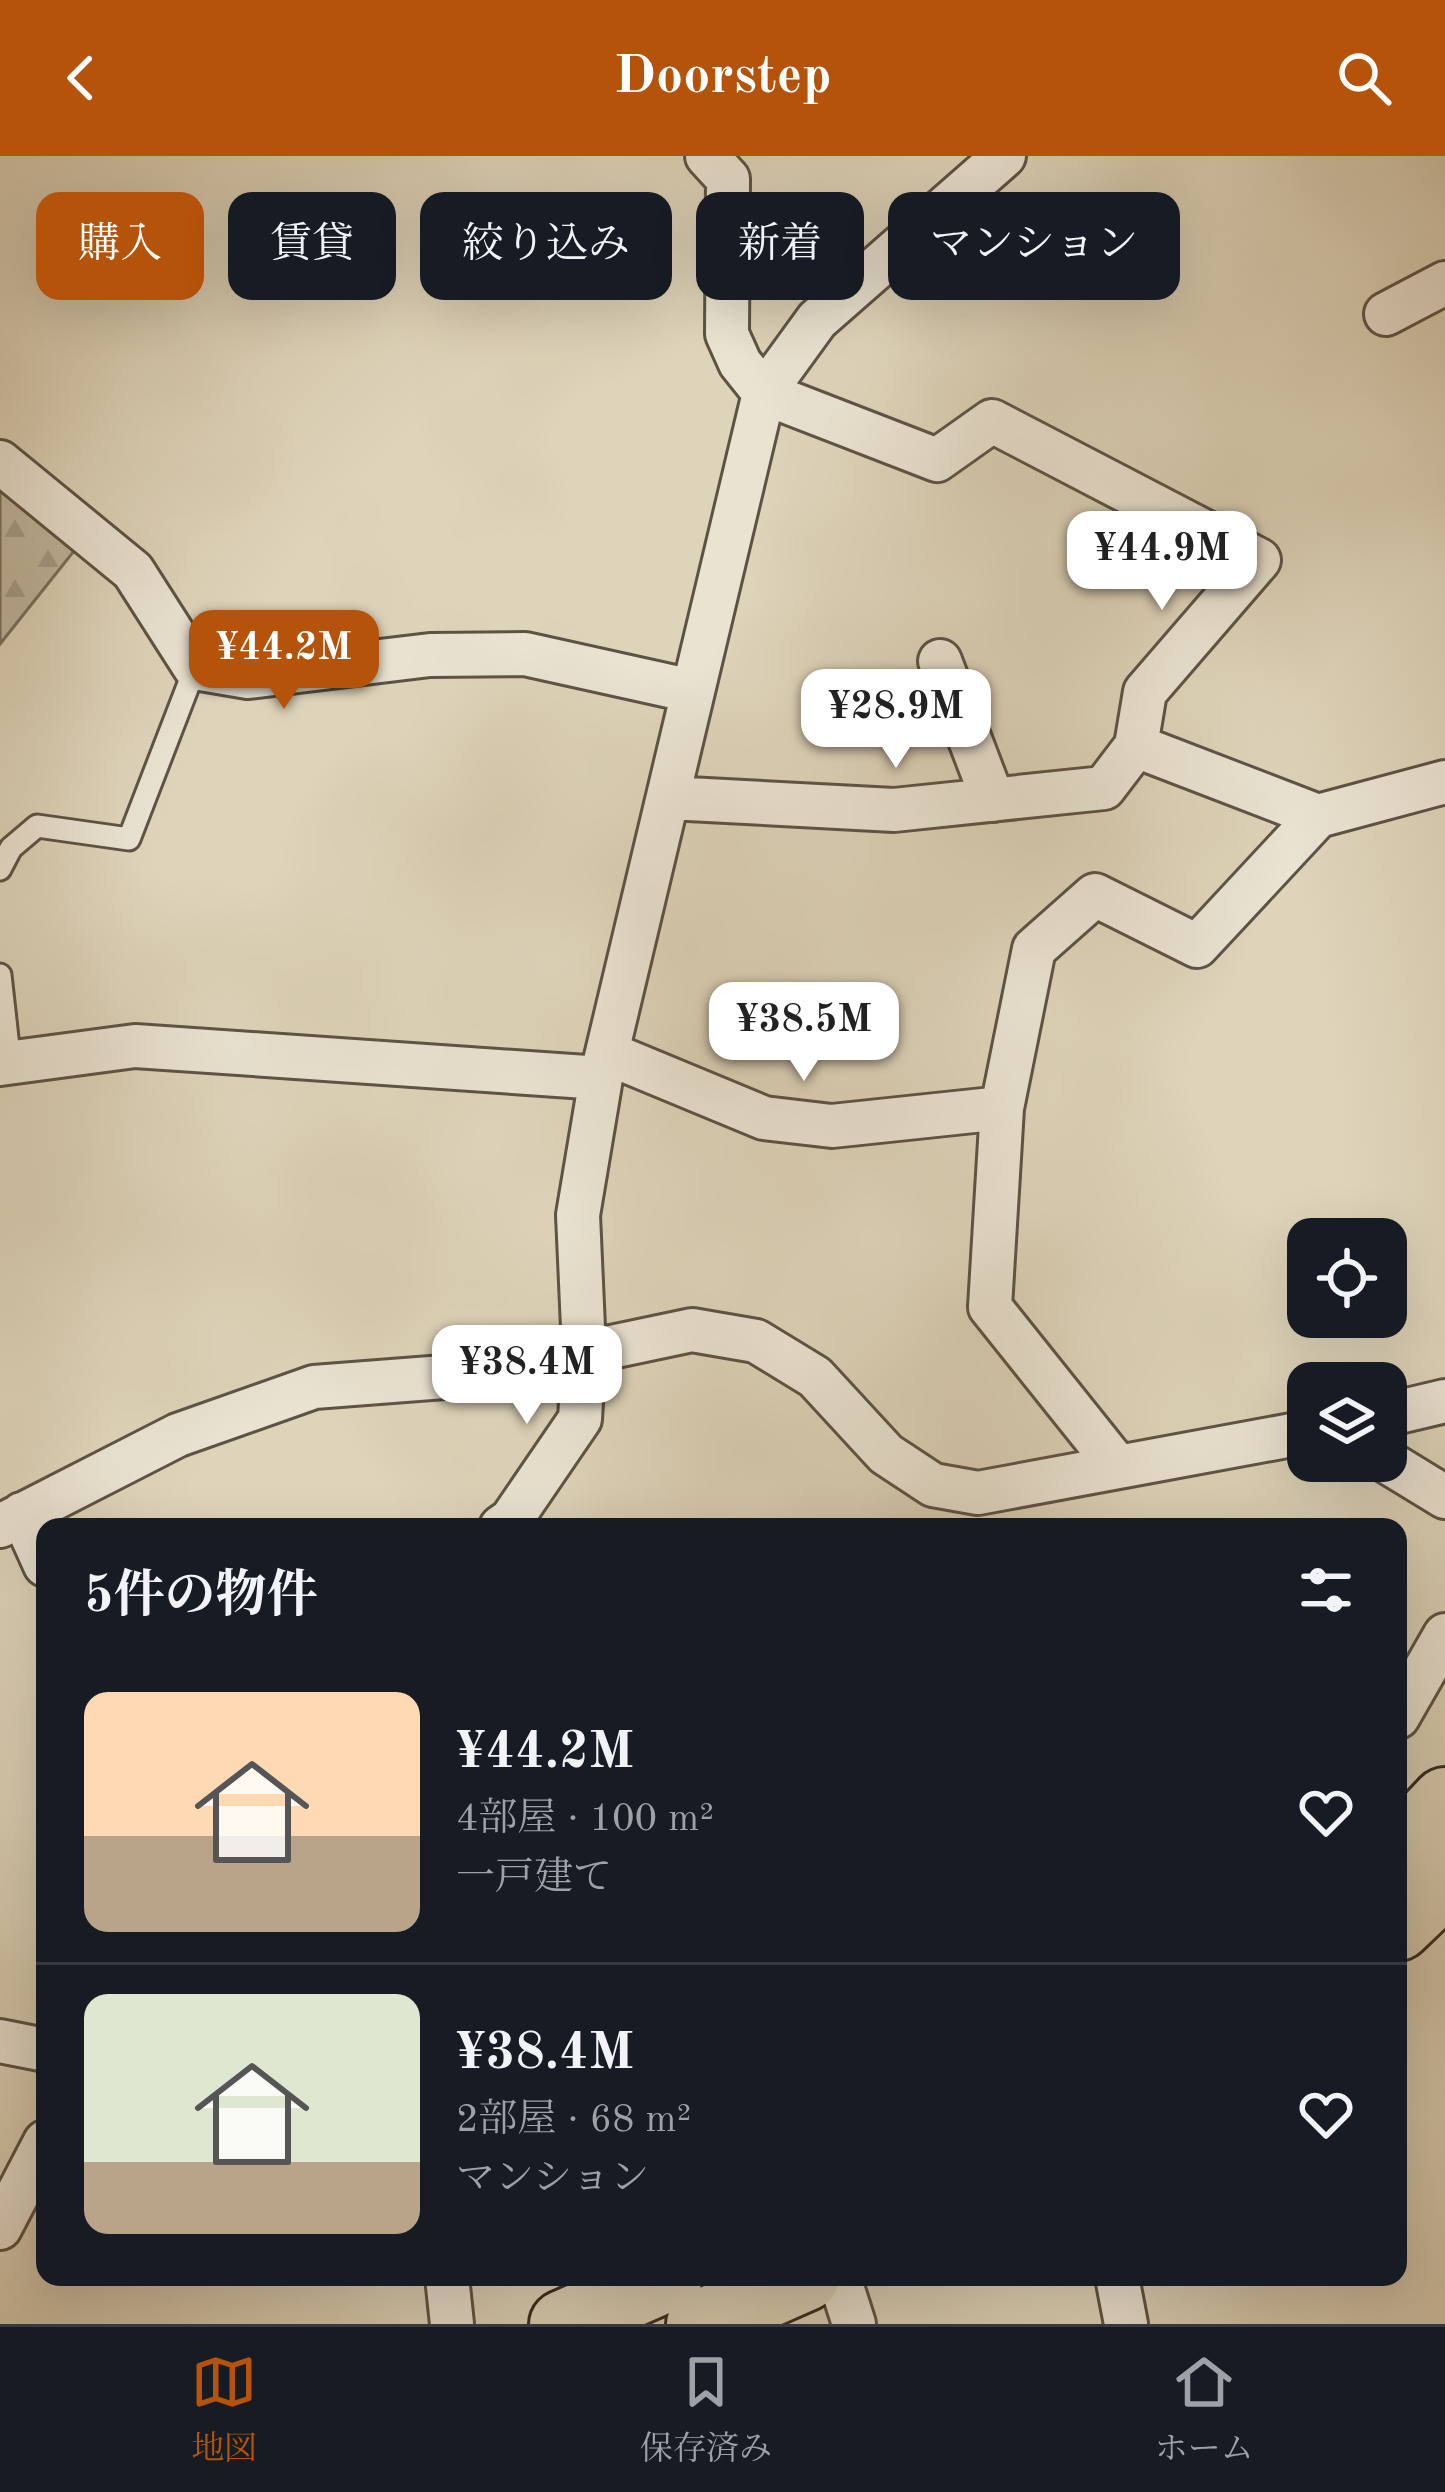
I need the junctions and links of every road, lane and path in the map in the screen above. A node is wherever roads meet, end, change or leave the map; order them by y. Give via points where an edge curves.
1 (707, 156) edge
2 (1004, 156) edge
3 (1445, 283) edge
4 (1386, 314) dead end
5 (764, 393) junction
6 (0, 462) edge
7 (940, 661) dead end
8 (195, 668) junction
9 (692, 691) junction
10 (1136, 746) junction
11 (1445, 782) edge
12 (669, 798) junction
13 (993, 800) junction
14 (1318, 816) junction
15 (0, 869) edge
16 (0, 975) edge
17 (5, 1065) edge
18 (604, 1065) junction
19 (1003, 1108) junction
20 (584, 1350) junction
21 (1445, 1401) edge
22 (1407, 1410) edge
23 (1287, 1436) edge
24 (1118, 1467) junction
25 (1407, 1474) edge
26 (1445, 1497) edge
27 (512, 1518) edge
28 (11, 1520) edge
29 (36, 1553) edge
30 (1445, 1636) edge
31 (1407, 1701) edge
32 (1445, 1801) edge
33 (1407, 1841) edge
34 (1445, 1882) edge
35 (1407, 1918) edge
36 (0, 2041) edge
37 (36, 2048) edge
38 (36, 2159) edge
39 (0, 2228) edge
40 (449, 2286) edge
41 (648, 2286) edge
42 (786, 2286) edge
43 (842, 2286) edge
44 (1119, 2286) edge
45 (452, 2324) edge
46 (563, 2324) edge
47 (700, 2324) edge
48 (854, 2324) edge
49 (1126, 2324) edge

1 - 5 street via 728,179 727,334
2 - 5 street via 817,320
3 - 4 street
5 - 9 street
5 - 10 street via 938,460 992,421 1259,560 1145,692
6 - 8 street via 134,571
7 - 13 street
8 - 9 street via 248,677 430,655 525,654
8 - 15 lane via 129,839 37,826 10,848
9 - 12 street
10 - 13 street via 1104,788
10 - 14 street
11 - 14 street
12 - 13 street via 894,810
12 - 18 street
14 - 19 street via 1197,946 1095,895 1034,949
16 - 17 lane
17 - 18 street via 135,1046
18 - 19 street via 764,1118 832,1126
18 - 20 street via 578,1215
19 - 24 street via 990,1307
20 - 24 street via 692,1330 756,1341 815,1377 886,1454 933,1484 978,1492
20 - 27 street via 580,1419
20 - 28 street via 483,1374 314,1387 178,1435
21 - 22 street
23 - 24 street
25 - 26 street
28 - 29 street
30 - 31 street
32 - 33 main road
34 - 35 main road
36 - 37 street
38 - 39 street
40 - 45 street
41 - 46 main road
42 - 47 main road
43 - 48 street
44 - 49 street

